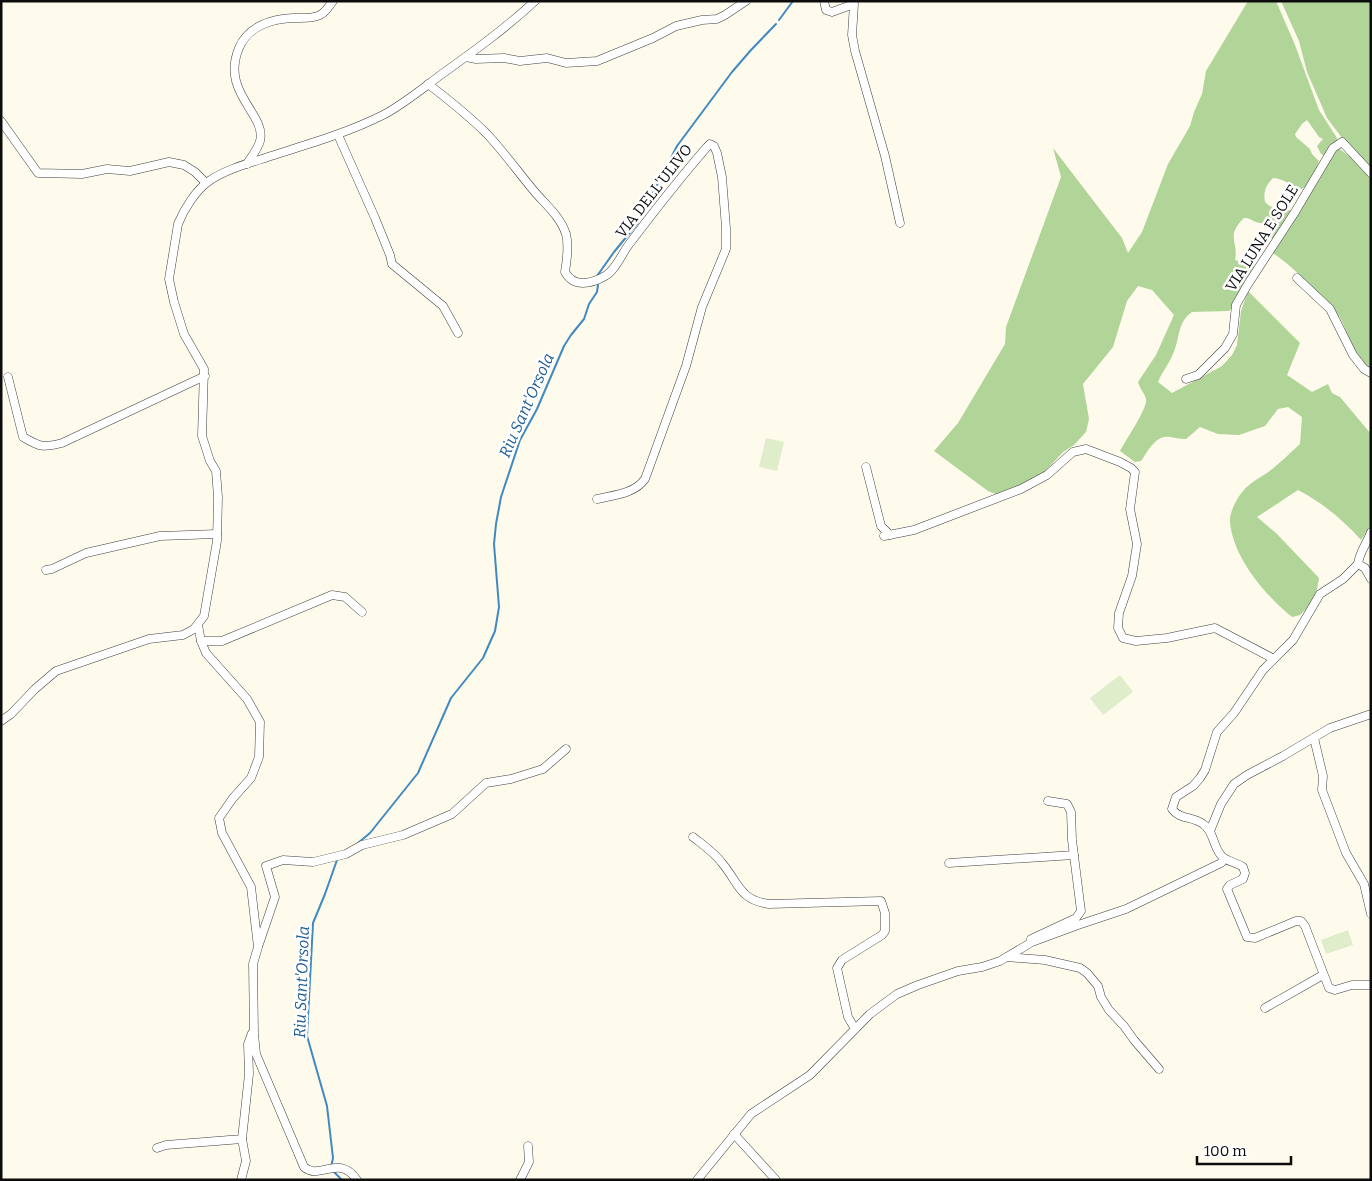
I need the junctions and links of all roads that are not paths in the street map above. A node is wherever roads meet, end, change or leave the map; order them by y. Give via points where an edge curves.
1 (333, 1) edge
2 (535, 1) edge
3 (746, 1) edge
4 (824, 1) edge
5 (466, 57) junction
6 (428, 84) junction
7 (1, 121) edge
8 (338, 135) junction
9 (247, 164) junction
10 (1371, 172) edge
11 (206, 183) junction
12 (900, 222) dead end
13 (1297, 278) dead end
14 (458, 333) dead end
15 (1371, 373) edge
16 (205, 376) junction
17 (8, 377) dead end
18 (1186, 379) dead end
19 (866, 467) dead end
20 (597, 499) dead end
21 (1371, 532) edge
22 (217, 534) junction
23 (1358, 564) junction
24 (46, 570) dead end
25 (1371, 579) edge
26 (362, 612) dead end
27 (198, 625) junction
28 (201, 641) junction
29 (1274, 659) junction
30 (1371, 714) edge
31 (1, 721) edge
32 (1314, 738) junction
33 (566, 749) dead end
34 (1048, 801) dead end
35 (1210, 831) junction
36 (694, 837) dead end
37 (1074, 855) junction
38 (1224, 859) junction
39 (949, 863) dead end
40 (1371, 914) edge
41 (258, 947) junction
42 (1003, 959) junction
43 (1323, 975) junction
44 (1371, 985) edge
45 (1266, 1008) dead end
46 (254, 1028) junction
47 (855, 1029) junction
48 (1159, 1069) dead end
49 (734, 1134) junction
50 (242, 1139) junction
51 (528, 1146) dead end
52 (157, 1148) dead end
53 (241, 1180) edge
54 (357, 1180) edge
55 (520, 1180) edge
56 (697, 1180) edge
57 (776, 1180) edge

1 - 9 street via 319,15 263,24 251,32 240,47 234,68 238,89 258,122 261,135
2 - 5 street
3 - 5 street via 716,19 676,26 597,61 566,63 547,58 520,61
4 - 12 street via 826,10 832,12 854,4 852,34 855,51
5 - 6 street
6 - 8 street via 400,106
6 - 20 street, VIA DELL'ULIVO via 487,134 559,220 566,234 568,251 565,272 573,281 582,284 606,276 612,270 706,147 714,146 717,153 722,177 726,249 702,307 686,366 645,479 633,490
7 - 11 street via 38,173 130,171 169,162 184,165
8 - 9 street
8 - 14 street via 392,264 443,306
9 - 11 street
10 - 18 street, VIA LUNA E SOLE via 1342,142 1333,148 1236,305 1233,334 1225,348 1198,375
11 - 16 street via 178,224 169,279 184,334
13 - 15 street via 1330,309 1353,356
16 - 17 street via 46,447 23,437
16 - 22 street via 202,436 216,471
19 - 29 street via 881,526 887,536 914,530 1021,490 1073,452 1086,449 1120,462 1135,472 1130,509 1137,544 1132,576 1119,613 1118,628 1123,638 1136,641 1167,638 1215,628
21 - 23 street
22 - 24 street via 160,536 86,552
22 - 27 street via 204,616
23 - 25 street
23 - 29 street via 1320,594 1293,640
26 - 28 street via 346,597 332,595 222,642
27 - 28 street
27 - 31 street via 182,635 149,639 56,672
28 - 41 street via 206,653 247,698 260,722 259,757 251,778 219,818 222,833 251,887
29 - 35 street via 1262,670 1234,713 1217,732 1200,778 1176,797 1173,804 1172,809 1180,816 1200,822
30 - 32 street via 1330,728
32 - 35 street via 1234,784
32 - 40 street via 1323,776 1322,790 1346,853 1364,884
33 - 41 street via 543,769 486,783 452,814 403,834 362,844 346,854 313,862 283,860 266,866 275,896
34 - 37 street via 1063,802 1069,806
35 - 38 street
36 - 47 street via 722,862 738,889 758,903 881,901 885,931 842,960 837,968 848,1017
37 - 39 street
37 - 42 street via 1081,912 1076,918 1002,955
38 - 42 street via 1130,907 1032,942
38 - 43 street via 1241,865 1245,870 1243,879 1227,889 1246,935 1254,938 1296,921 1303,922
41 - 46 street via 253,964
42 - 47 street via 982,968 958,971 897,994
42 - 48 street via 1045,960 1080,968 1098,986 1100,997 1109,1010
43 - 44 street via 1332,989
43 - 45 street
46 - 50 street via 248,1044 249,1074
46 - 54 street via 256,1054 300,1163 306,1170 338,1167 349,1170
47 - 49 street via 810,1075 751,1114
49 - 56 street
49 - 57 street
50 - 52 street
50 - 53 street via 246,1161
51 - 55 street via 529,1162

